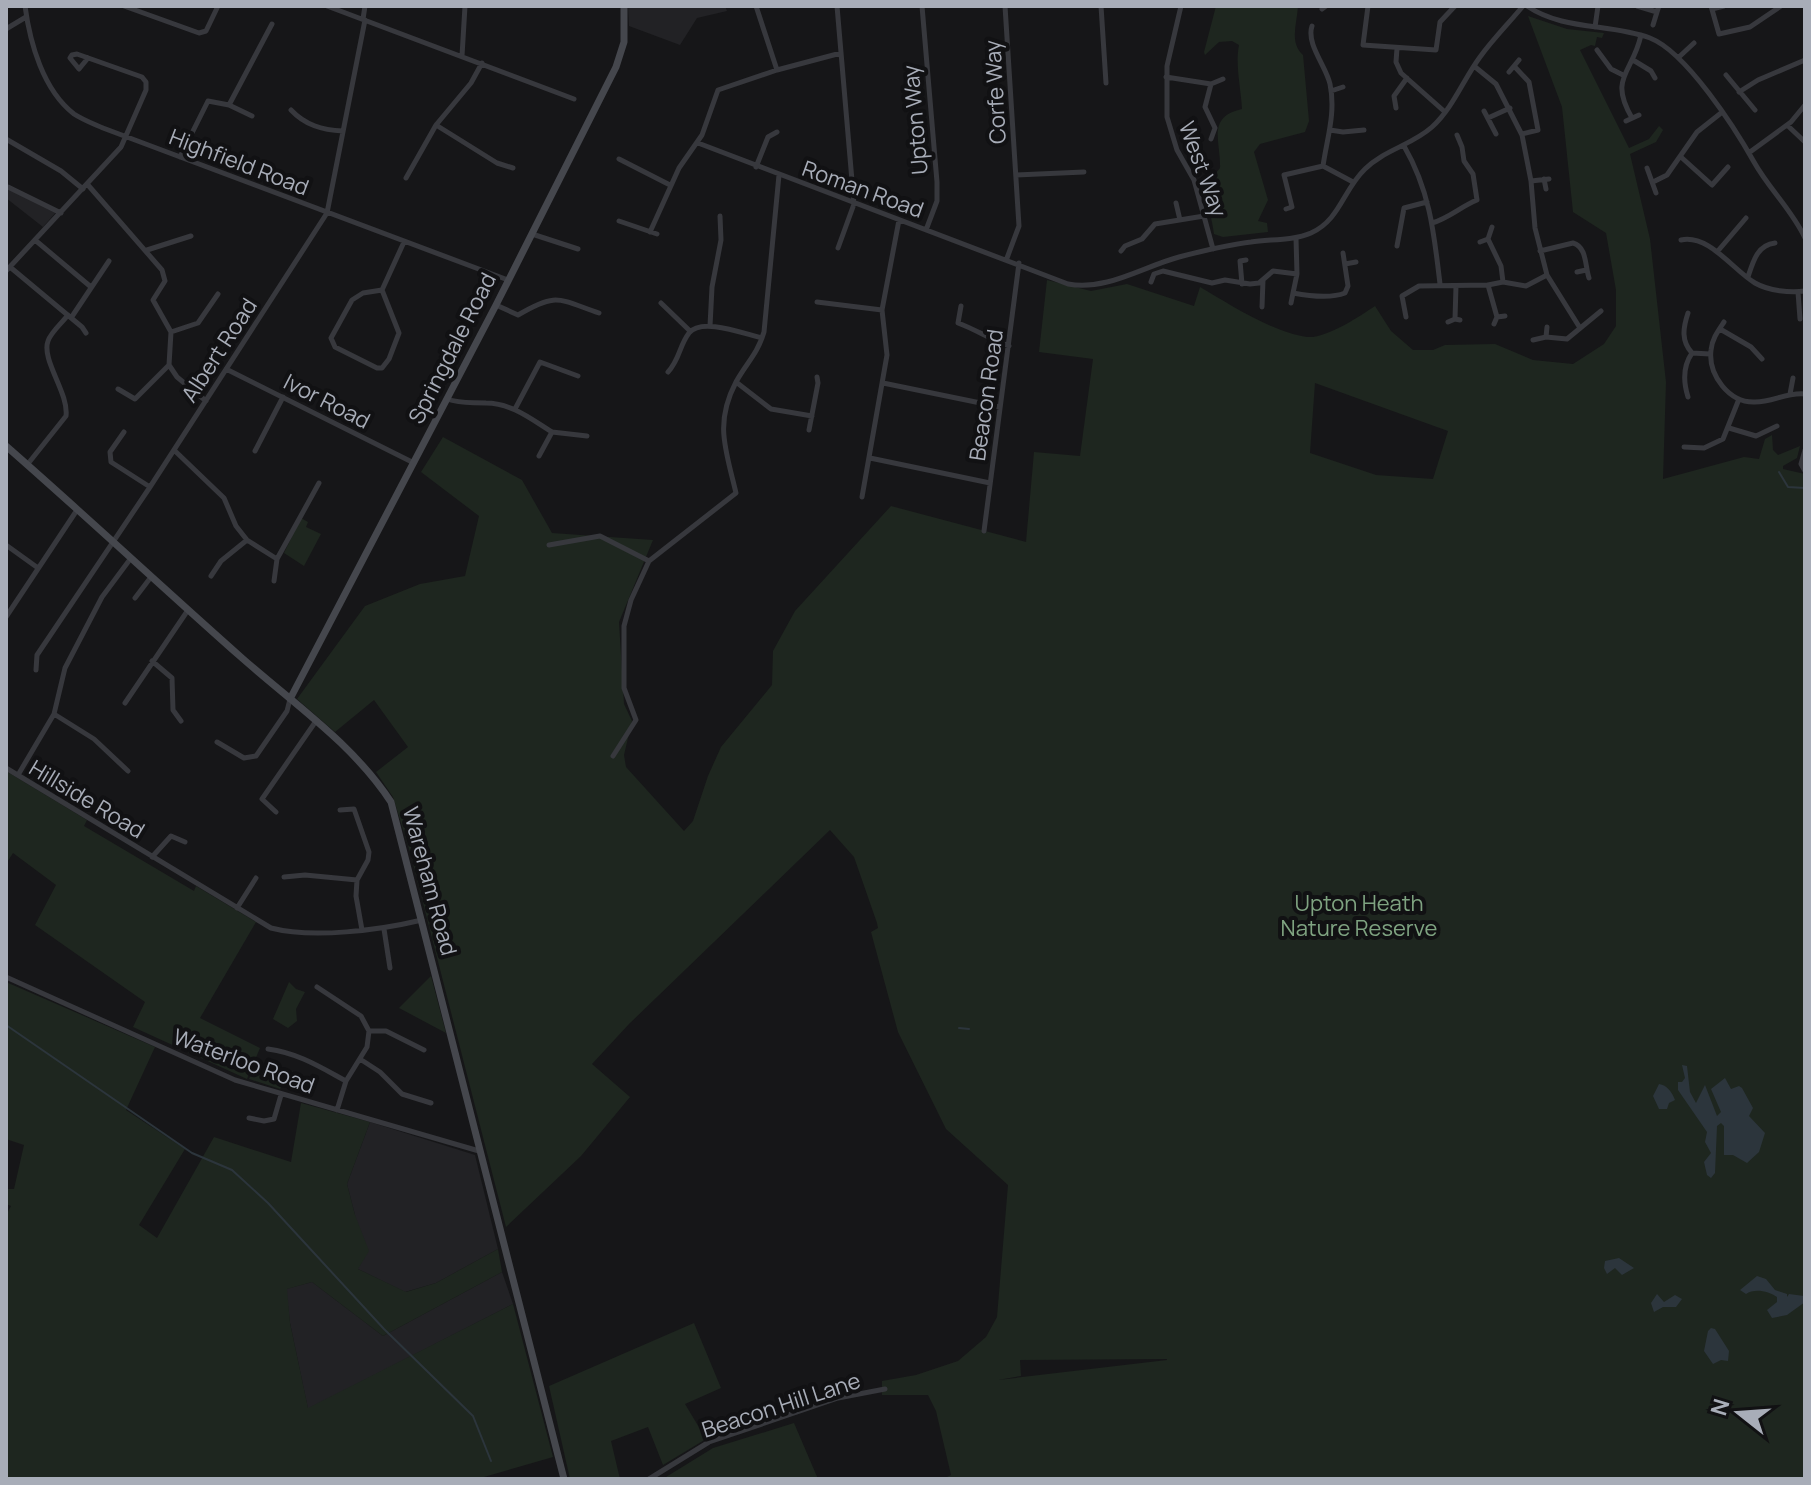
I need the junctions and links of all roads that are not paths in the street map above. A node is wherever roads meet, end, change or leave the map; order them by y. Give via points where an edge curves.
1 (25, 6) edge
2 (124, 6) edge
3 (218, 6) edge
4 (327, 6) edge
5 (365, 6) edge
6 (465, 6) edge
7 (624, 6) edge
8 (756, 6) edge
9 (837, 6) edge
10 (922, 6) edge
11 (1005, 6) edge
12 (1101, 6) edge
13 (1181, 6) edge
14 (1368, 6) edge
15 (1455, 6) edge
16 (1598, 6) edge
17 (1637, 6) edge
18 (1724, 6) edge
19 (1781, 6) edge
20 (1523, 7) edge
21 (1712, 8) edge
22 (1446, 9) edge
23 (1658, 9) edge
24 (26, 17) junction
25 (364, 20) junction
26 (272, 24) dead end
27 (1653, 25) dead end
28 (1595, 27) junction
29 (6, 29) edge
30 (1301, 31) dead end
31 (1641, 35) junction
32 (1694, 43) dead end
33 (1355, 45) dead end
34 (1363, 45) junction
35 (1397, 48) junction
36 (1597, 50) dead end
37 (841, 53) junction
38 (462, 56) junction
39 (1679, 57) junction
40 (88, 58) dead end
41 (1519, 60) dead end
42 (1633, 60) junction
43 (1805, 60) edge
44 (482, 63) junction
45 (1474, 66) junction
46 (1658, 67) dead end
47 (777, 70) junction
48 (1651, 71) junction
49 (1623, 75) junction
50 (1726, 75) dead end
51 (1166, 77) junction
52 (1407, 78) junction
53 (1655, 78) dead end
54 (1223, 79) dead end
55 (1106, 83) dead end
56 (1211, 84) junction
57 (1343, 87) dead end
58 (1331, 91) junction
59 (1739, 92) junction
60 (1386, 96) dead end
61 (1394, 97) junction
62 (574, 99) dead end
63 (229, 105) junction
64 (1805, 105) edge
65 (1396, 108) dead end
66 (1510, 108) junction
67 (291, 110) dead end
68 (1755, 110) dead end
69 (1484, 111) dead end
70 (1445, 112) junction
71 (1721, 113) junction
72 (1639, 115) dead end
73 (252, 116) dead end
74 (1488, 118) junction
75 (436, 125) junction
76 (1787, 125) junction
77 (1330, 130) junction
78 (1364, 130) dead end
79 (343, 131) junction
80 (777, 132) dead end
81 (1496, 134) dead end
82 (1457, 135) dead end
83 (1522, 135) junction
84 (127, 137) junction
85 (6, 139) edge
86 (1211, 139) dead end
87 (1471, 142) dead end
88 (1805, 142) edge
89 (698, 143) junction
90 (1404, 146) junction
91 (1461, 146) junction
92 (1750, 152) junction
93 (180, 157) junction
94 (1681, 157) junction
95 (619, 159) dead end
96 (1281, 166) dead end
97 (1323, 166) junction
98 (756, 167) junction
99 (1728, 167) dead end
100 (513, 168) dead end
101 (1647, 168) dead end
102 (1084, 172) dead end
103 (779, 175) junction
104 (1016, 175) junction
105 (1284, 175) junction
106 (406, 178) dead end
107 (1531, 181) junction
108 (1353, 182) junction
109 (1653, 182) junction
110 (670, 185) junction
111 (8, 187) dead end
112 (85, 187) junction
113 (1546, 189) dead end
114 (1656, 193) dead end
115 (1427, 202) junction
116 (1176, 203) dead end
117 (854, 204) junction
118 (1292, 207) dead end
119 (61, 213) junction
120 (327, 213) junction
121 (720, 216) dead end
122 (1205, 216) junction
123 (1746, 218) dead end
124 (899, 220) junction
125 (1180, 220) junction
126 (619, 221) dead end
127 (1432, 223) junction
128 (1492, 227) dead end
129 (1803, 229) edge
130 (926, 230) junction
131 (532, 234) junction
132 (1401, 235) junction
133 (1409, 235) dead end
134 (191, 236) dead end
135 (1685, 237) dead end
136 (1120, 238) dead end
137 (1296, 238) junction
138 (1805, 238) edge
139 (1488, 239) junction
140 (35, 240) junction
141 (404, 242) junction
142 (1480, 242) dead end
143 (1775, 243) dead end
144 (1397, 246) dead end
145 (838, 248) dead end
146 (578, 249) dead end
147 (1213, 249) junction
148 (147, 250) junction
149 (1540, 251) junction
150 (1717, 252) junction
151 (1343, 253) dead end
152 (1007, 258) junction
153 (1246, 260) dead end
154 (109, 261) dead end
155 (1356, 262) dead end
156 (1019, 263) junction
157 (1345, 264) junction
158 (8, 269) edge
159 (1195, 269) dead end
160 (1586, 270) junction
161 (1577, 272) dead end
162 (1297, 274) junction
163 (1547, 275) junction
164 (1748, 277) junction
165 (1589, 278) dead end
166 (1192, 279) junction
167 (508, 280) junction
168 (1263, 280) junction
169 (1151, 282) dead end
170 (1503, 282) junction
171 (1242, 284) junction
172 (1440, 284) junction
173 (1488, 285) junction
174 (1456, 286) junction
175 (91, 287) junction
176 (382, 290) junction
177 (1802, 292) edge
178 (1293, 293) junction
179 (218, 294) dead end
180 (817, 302) dead end
181 (661, 303) dead end
182 (1291, 303) dead end
183 (496, 305) junction
184 (961, 306) dead end
185 (1262, 307) dead end
186 (882, 310) junction
187 (1601, 311) dead end
188 (599, 313) dead end
189 (1688, 313) dead end
190 (69, 316) junction
191 (1505, 316) dead end
192 (1406, 317) dead end
193 (1800, 319) dead end
194 (1448, 322) dead end
195 (1724, 322) dead end
196 (710, 326) junction
197 (1547, 327) dead end
198 (1580, 328) junction
199 (1720, 329) junction
200 (690, 331) junction
201 (171, 332) junction
202 (86, 333) dead end
203 (1546, 337) junction
204 (762, 338) junction
205 (1533, 340) dead end
206 (1009, 346) junction
207 (1692, 353) junction
208 (1710, 354) junction
209 (1762, 359) dead end
210 (169, 365) junction
211 (226, 369) junction
212 (668, 372) dead end
213 (578, 376) dead end
214 (817, 377) dead end
215 (1793, 378) dead end
216 (736, 382) junction
217 (883, 383) junction
218 (118, 389) dead end
219 (1790, 394) junction
220 (1805, 394) edge
221 (283, 397) junction
222 (1688, 397) dead end
223 (447, 399) junction
224 (1739, 399) junction
225 (206, 401) junction
226 (1000, 407) junction
227 (515, 409) junction
228 (812, 416) junction
229 (1777, 426) dead end
230 (1729, 428) junction
231 (809, 430) dead end
232 (124, 432) dead end
233 (552, 432) junction
234 (587, 436) dead end
235 (6, 446) edge
236 (1684, 447) dead end
237 (174, 450) junction
238 (1805, 450) edge
239 (255, 451) dead end
240 (539, 456) dead end
241 (870, 458) junction
242 (414, 463) junction
243 (27, 465) junction
244 (1803, 467) edge
245 (319, 483) dead end
246 (990, 483) junction
247 (150, 487) junction
248 (862, 497) dead end
249 (78, 509) junction
250 (984, 531) dead end
251 (247, 540) junction
252 (114, 541) junction
253 (6, 545) edge
254 (549, 545) dead end
255 (132, 558) junction
256 (277, 559) junction
257 (649, 561) junction
258 (38, 568) junction
259 (211, 576) dead end
260 (151, 577) junction
261 (274, 581) dead end
262 (135, 598) dead end
263 (188, 610) junction
264 (6, 617) edge
265 (152, 661) junction
266 (36, 670) dead end
267 (125, 699) dead end
268 (290, 699) junction
269 (54, 714) junction
270 (181, 721) dead end
271 (316, 721) junction
272 (217, 742) dead end
273 (613, 756) dead end
274 (6, 768) edge
275 (128, 771) dead end
276 (18, 775) junction
277 (340, 810) dead end
278 (276, 812) dead end
279 (185, 842) dead end
280 (152, 857) junction
281 (284, 877) dead end
282 (256, 878) dead end
283 (357, 880) junction
284 (237, 908) junction
285 (422, 920) junction
286 (384, 929) junction
287 (362, 930) junction
288 (390, 968) dead end
289 (6, 977) edge
290 (317, 987) dead end
291 (369, 1031) junction
292 (268, 1049) dead end
293 (424, 1050) dead end
294 (360, 1059) junction
295 (346, 1081) junction
296 (281, 1095) junction
297 (431, 1103) dead end
298 (337, 1110) junction
299 (249, 1118) dead end
300 (479, 1151) junction
301 (885, 1389) dead end
302 (564, 1479) edge
303 (649, 1479) edge

1 - 24 street, Highfield Road
2 - 3 street via 199,33 206,31
4 - 25 street
5 - 25 street, Albert Road
6 - 38 street
7 - 131 street, Springdale Road via 620,56
8 - 47 street
9 - 37 street
10 - 130 street, Upton Way via 937,182 937,201
11 - 104 street, Corfe Way
12 - 55 street
13 - 51 street, West Way
14 - 34 street
15 - 22 street
16 - 28 street
17 - 23 street
18 - 21 street
19 - 21 street via 1759,23 1716,35
20 - 28 street via 1565,23
20 - 45 street
22 - 35 street via 1438,50
23 - 27 street
24 - 29 street
24 - 84 street, Highfield Road via 38,59 59,98 80,117
25 - 38 street
25 - 79 street, Albert Road
26 - 63 street
28 - 31 street
30 - 58 street via 1311,29
31 - 39 street
31 - 42 street
32 - 39 street
33 - 34 street
34 - 35 street
35 - 52 street via 1396,62
36 - 49 street
37 - 47 street
37 - 117 street
38 - 44 street
39 - 71 street
40 - 84 street via 146,82
41 - 83 street via 1512,69 1529,82 1539,134
42 - 48 street
42 - 49 street
43 - 59 street
44 - 62 street
44 - 75 street
45 - 66 street via 1496,84
45 - 70 street
46 - 48 street
47 - 89 street via 718,90
48 - 53 street
49 - 72 street via 1621,94 1629,120
50 - 59 street
51 - 56 street
51 - 122 street, West Way via 1170,130
52 - 61 street
52 - 70 street
54 - 56 street
56 - 86 street via 1205,104 1215,128
57 - 58 street
58 - 77 street
59 - 68 street
60 - 61 street
61 - 65 street
63 - 73 street
63 - 93 street via 208,101
64 - 76 street
66 - 74 street
66 - 83 street
67 - 79 street via 307,123
69 - 74 street
70 - 90 street
71 - 92 street
71 - 94 street via 1697,132
74 - 81 street
75 - 100 street
75 - 106 street
76 - 88 street
76 - 92 street
77 - 78 street
77 - 97 street
79 - 120 street, Albert Road
80 - 98 street via 768,137
82 - 91 street
83 - 107 street
84 - 93 street, Highfield Road
84 - 112 street
85 - 112 street
87 - 91 street
89 - 98 street, Roman Road
89 - 110 street
90 - 108 street via 1372,162
90 - 115 street
91 - 127 street via 1480,201
92 - 129 street
93 - 120 street, Highfield Road
94 - 99 street via 1715,188
94 - 109 street via 1667,175
95 - 110 street
96 - 105 street
97 - 105 street
97 - 108 street
98 - 103 street, Roman Road
101 - 109 street
102 - 104 street, Corfe Way
103 - 117 street, Roman Road
103 - 204 street
104 - 152 street, Corfe Way via 1019,226
105 - 118 street
107 - 113 street via 1546,179
107 - 149 street
108 - 137 street via 1332,218
109 - 114 street
110 - 126 street via 654,233
111 - 119 street
112 - 119 street
112 - 148 street
115 - 127 street
115 - 132 street via 1402,205
116 - 125 street
117 - 124 street, Roman Road
117 - 145 street
119 - 140 street
120 - 141 street, Highfield Road
120 - 211 street, Albert Road
121 - 196 street
122 - 125 street
122 - 147 street, West Way
123 - 150 street
124 - 130 street, Roman Road
124 - 186 street
125 - 136 street via 1155,224 1142,239 1123,248
127 - 172 street
128 - 139 street
129 - 138 street
130 - 152 street, Roman Road
131 - 146 street
131 - 167 street, Springdale Road
132 - 133 street
132 - 144 street
134 - 148 street
135 - 150 street
137 - 147 street, Roman Road
137 - 162 street
139 - 142 street
139 - 170 street
140 - 158 street
140 - 175 street
141 - 167 street, Highfield Road
141 - 176 street
143 - 164 street via 1755,256
147 - 156 street, Roman Road via 1088,286 1068,284
148 - 201 street via 165,277 153,300
149 - 160 street via 1578,244
149 - 163 street
150 - 164 street
151 - 157 street
152 - 156 street, Roman Road
153 - 171 street via 1240,261
154 - 175 street
155 - 157 street
156 - 206 street, Beacon Road
157 - 178 street via 1345,293
158 - 190 street
159 - 166 street
160 - 161 street
160 - 165 street
162 - 168 street via 1273,271
162 - 178 street
163 - 170 street via 1526,286
163 - 198 street
164 - 177 street via 1766,287
166 - 169 street via 1163,271
166 - 171 street
167 - 183 street, Springdale Road
168 - 171 street
168 - 185 street
170 - 173 street
172 - 174 street
172 - 192 street via 1399,295
173 - 174 street
173 - 191 street via 1495,321
174 - 194 street via 1458,319
175 - 190 street
176 - 176 street via 352,300 331,338 335,347 377,368 389,359 399,333
177 - 193 street
178 - 182 street
179 - 201 street via 198,323
180 - 186 street
181 - 200 street
183 - 188 street via 518,315 553,299
183 - 223 street, Springdale Road
184 - 206 street via 958,323
186 - 217 street via 887,355
187 - 198 street
189 - 207 street via 1684,341
190 - 202 street
190 - 243 street via 47,347 66,416
195 - 199 street
196 - 200 street
196 - 204 street
197 - 203 street
198 - 203 street via 1567,339
199 - 208 street
199 - 209 street
200 - 212 street
201 - 210 street
203 - 205 street
204 - 216 street
206 - 226 street, Beacon Road
207 - 208 street
207 - 222 street via 1685,376
208 - 224 street via 1718,382
210 - 218 street via 135,399
210 - 225 street
211 - 221 street, Ivor Road
211 - 225 street, Albert Road
213 - 227 street via 540,362
214 - 228 street
215 - 219 street
216 - 228 street via 771,409
216 - 257 street via 722,420 736,493
217 - 226 street
217 - 241 street
219 - 220 street
219 - 224 street via 1756,402
221 - 239 street
221 - 242 street, Ivor Road
223 - 227 street
223 - 242 street, Springdale Road
224 - 230 street
225 - 237 street, Albert Road
226 - 246 street, Beacon Road
227 - 233 street
228 - 231 street
229 - 230 street via 1756,436
230 - 236 street via 1712,446
232 - 247 street via 110,452 111,462
233 - 234 street
233 - 240 street
235 - 243 street, Wareham Road
237 - 247 street, Albert Road
237 - 251 street via 224,498
238 - 244 street
241 - 246 street
241 - 248 street
242 - 268 street, Springdale Road
243 - 249 street, Wareham Road
245 - 256 street
246 - 250 street, Beacon Road
247 - 252 street, Albert Road
249 - 252 street, Wareham Road
249 - 258 street
251 - 256 street
251 - 259 street
252 - 255 street, Wareham Road
252 - 266 street, Albert Road via 37,655
253 - 258 street
254 - 257 street via 600,536
255 - 260 street, Wareham Road
255 - 269 street via 102,597 65,668
256 - 261 street
257 - 273 street via 624,626 624,688 636,720
258 - 264 street
260 - 262 street
260 - 263 street, Wareham Road
263 - 265 street
263 - 268 street, Wareham Road
265 - 267 street
265 - 270 street via 172,678 173,710
268 - 271 street, Wareham Road
268 - 272 street via 256,756 244,758
269 - 275 street via 94,739
269 - 276 street
271 - 278 street via 262,799
271 - 285 street, Wareham Road via 371,773 391,802
274 - 276 street, Hillside Road
276 - 280 street, Hillside Road
277 - 283 street via 354,809 369,852
279 - 280 street, Hillside Road via 171,836
280 - 284 street, Hillside Road
281 - 283 street
282 - 284 street
283 - 287 street
284 - 287 street, Hillside Road via 288,932
285 - 286 street, Hillside Road
285 - 300 street, Wareham Road
286 - 287 street, Hillside Road
286 - 288 street
289 - 296 street, Waterloo Road via 191,1062
290 - 291 street via 361,1016
291 - 293 street via 386,1031
291 - 294 street
292 - 295 street via 314,1062
294 - 295 street
294 - 297 street via 402,1094
295 - 298 street
296 - 298 street, Waterloo Road
296 - 299 street via 274,1119
298 - 300 street, Waterloo Road
300 - 302 street, Wareham Road
301 - 303 street, Beacon Hill Lane via 838,1398 709,1442

